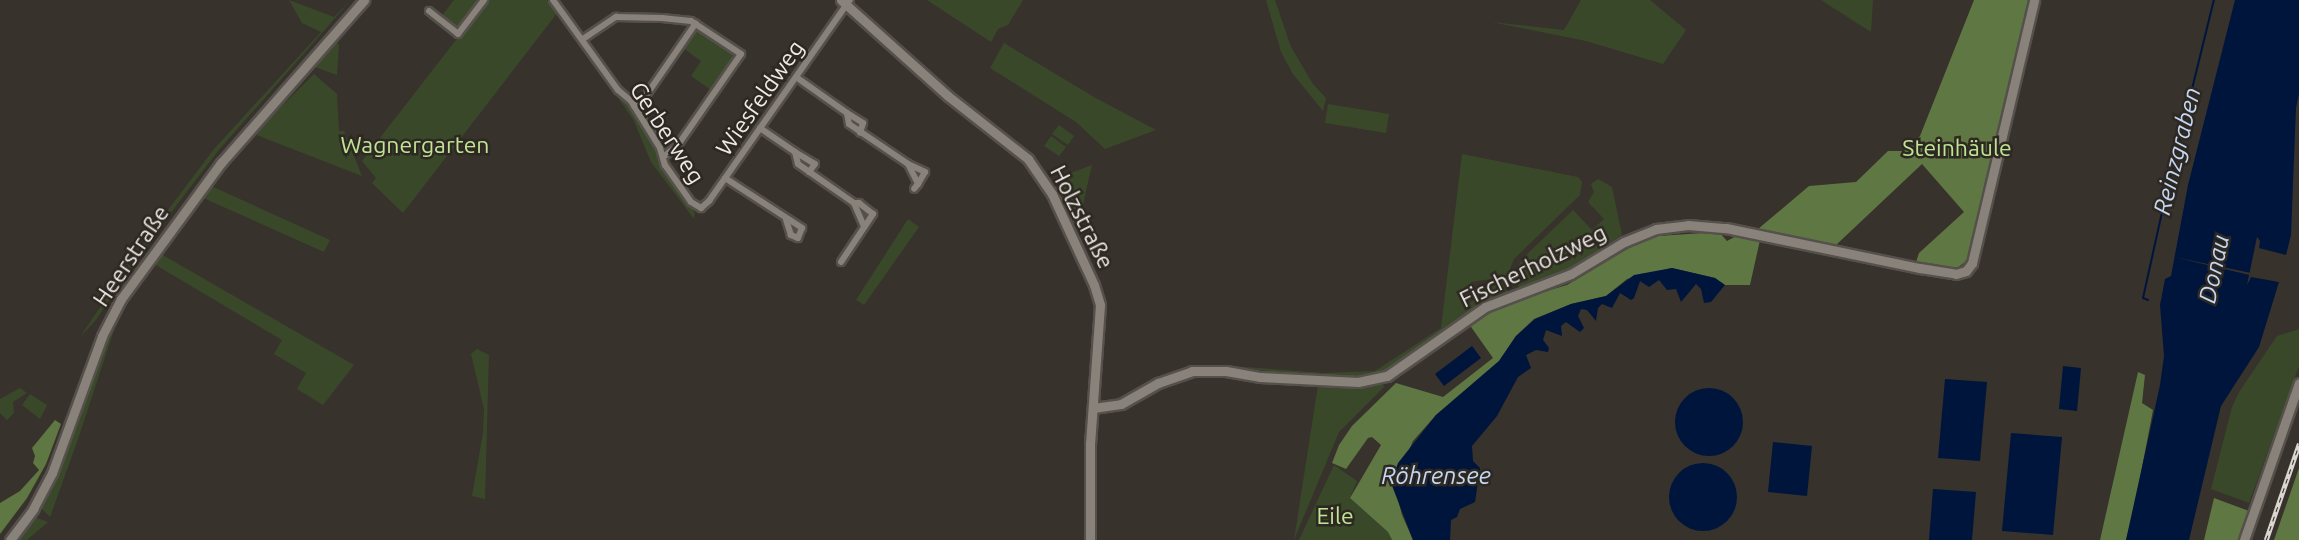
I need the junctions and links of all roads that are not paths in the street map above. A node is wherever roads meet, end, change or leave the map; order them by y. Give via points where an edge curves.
1 (364, 0) edge
2 (484, 0) edge
3 (553, 0) edge
4 (2034, 0) edge
5 (846, 2) edge
6 (429, 11) dead end
7 (696, 23) junction
8 (583, 39) junction
9 (796, 77) junction
10 (634, 106) junction
11 (760, 128) junction
12 (663, 158) junction
13 (908, 164) junction
14 (724, 178) junction
15 (854, 203) junction
16 (701, 208) joint
17 (786, 220) dead end
18 (864, 227) junction
19 (841, 261) dead end
20 (2299, 383) edge
21 (1093, 408) junction
22 (10, 540) edge
23 (1090, 540) edge
24 (2244, 540) edge

1 - 22 street, Heerstraße via 221,163 121,299 102,336 52,473
2 - 6 street via 458,34
3 - 8 street, Gerberweg
4 - 21 street, Fischerholzweg via 1974,255 1966,271 1956,274 1920,268 1726,228 1688,225 1656,229 1571,274 1485,306 1387,376 1358,382 1192,371 1121,404
5 - 9 street, Wiesfeldweg
5 - 21 street, Holzstraße via 948,96 1028,159 1045,179 1098,294
7 - 8 street via 616,17
7 - 10 street
7 - 12 street via 741,54 676,148
8 - 10 street, Gerberweg
9 - 11 street, Wiesfeldweg
9 - 13 street via 847,113 849,124 860,133
10 - 12 street, Gerberweg
11 - 14 street, Wiesfeldweg
11 - 15 street via 795,152 798,164
12 - 16 street, Gerberweg via 691,202
13 - 13 street via 916,186 926,172
14 - 16 street, Wiesfeldweg
14 - 17 street
15 - 18 street
15 - 18 street via 873,213
18 - 19 street
20 - 24 street
21 - 23 street, Holzstraße

